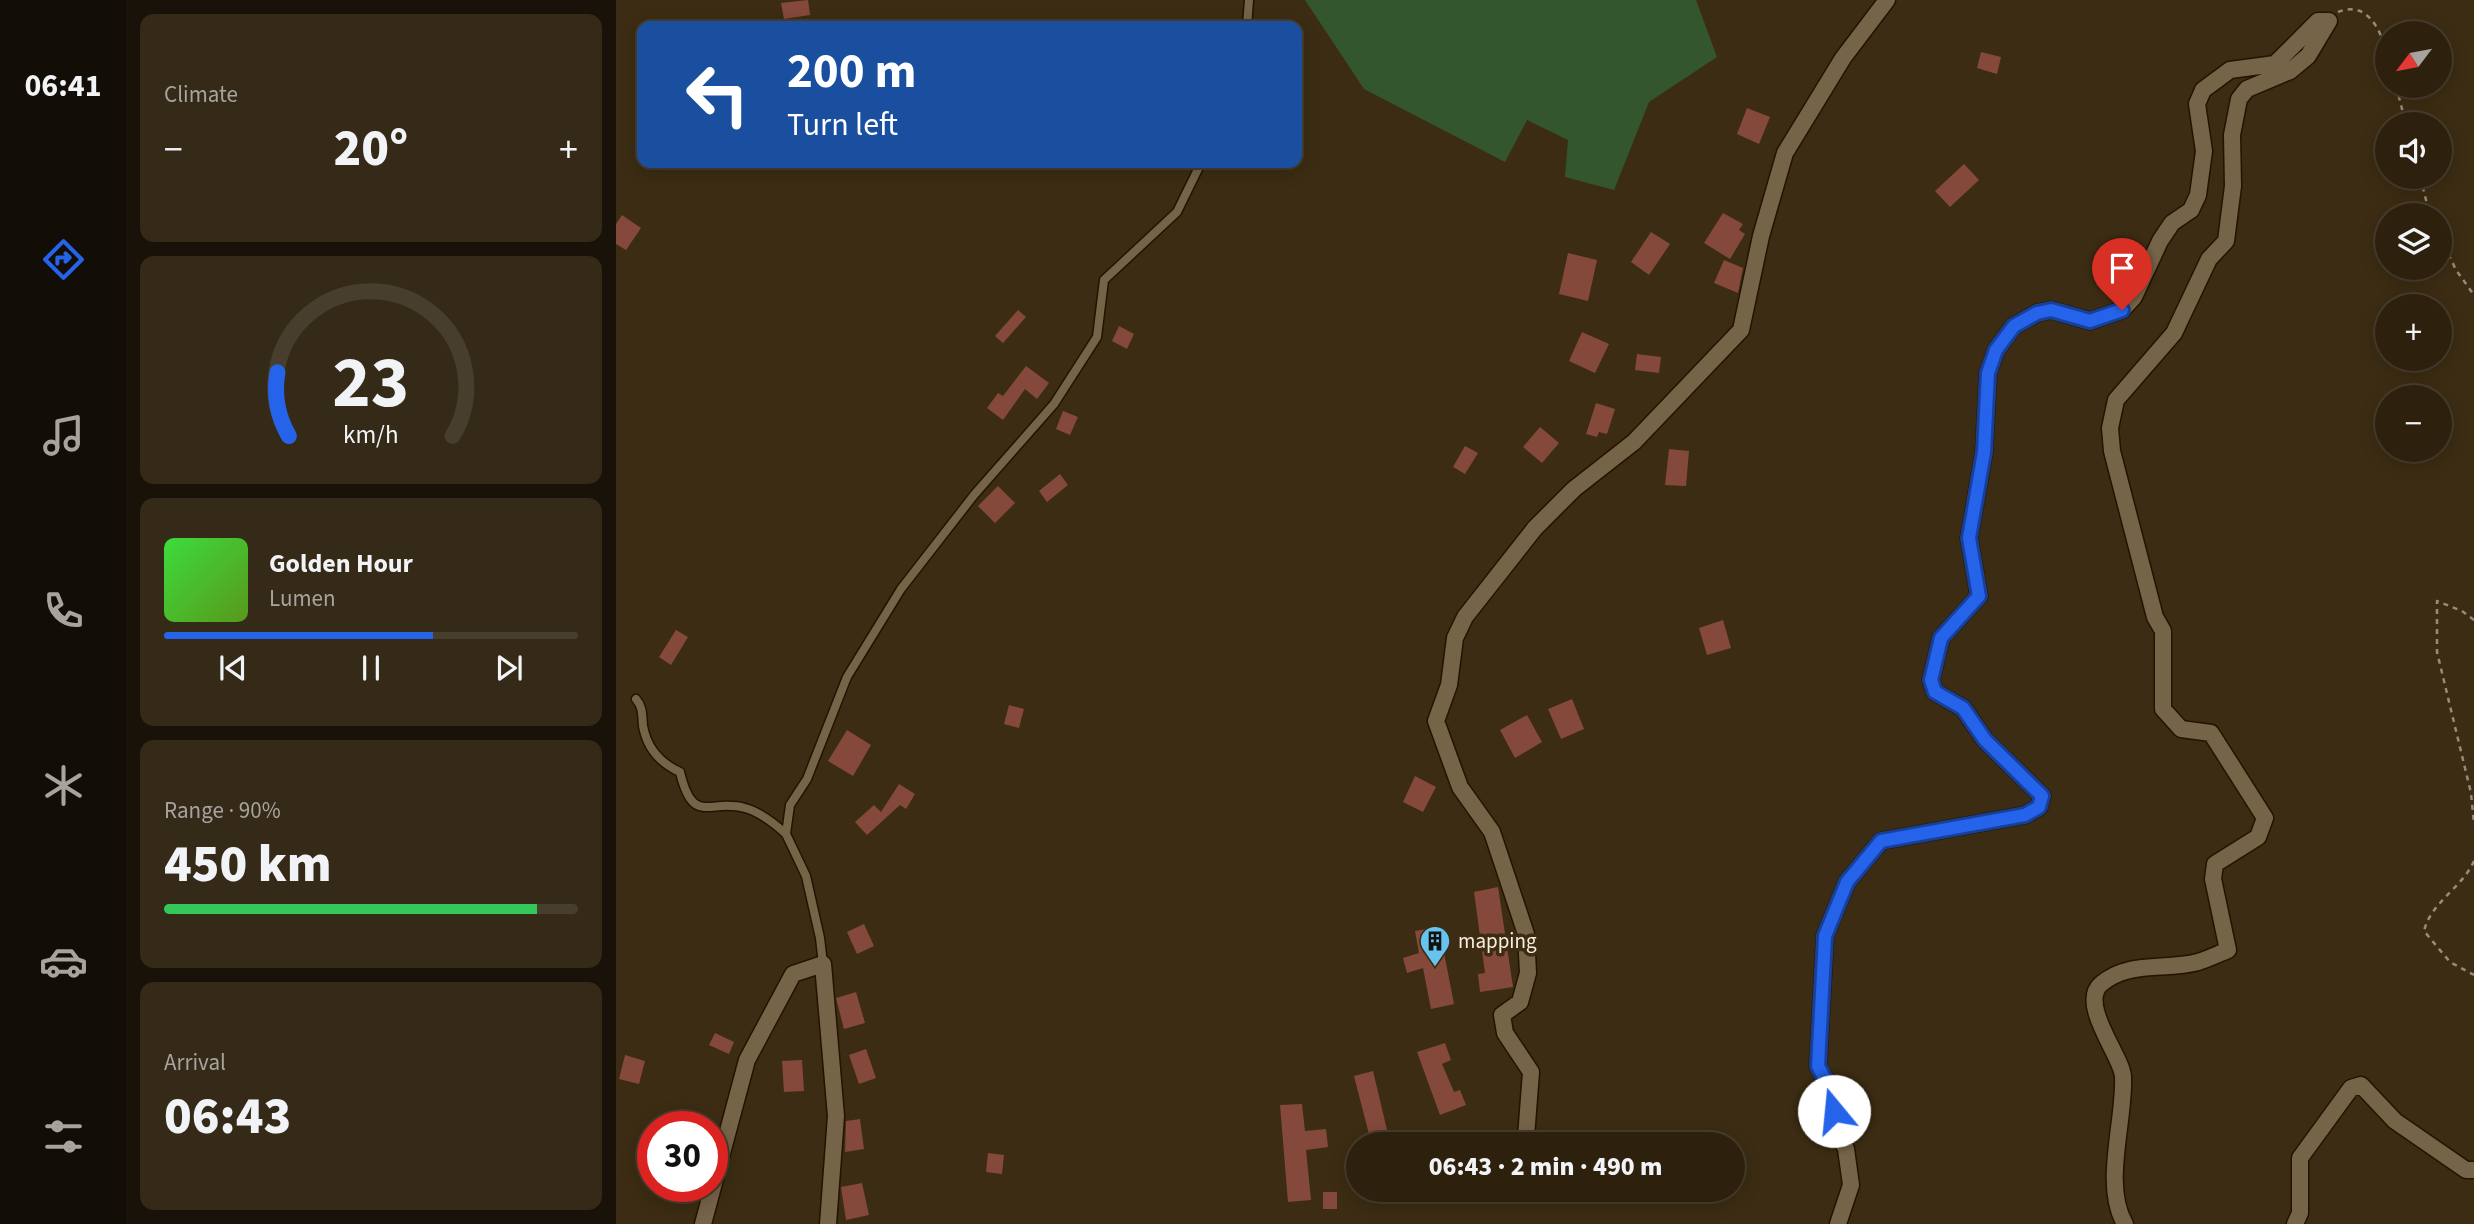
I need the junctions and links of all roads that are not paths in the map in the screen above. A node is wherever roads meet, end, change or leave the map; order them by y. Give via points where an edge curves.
1 (1249, 0) edge
2 (1886, 0) edge
3 (1247, 21) edge
4 (1199, 168) edge
5 (636, 699) dead end
6 (786, 834) junction
7 (823, 964) junction
8 (1527, 1132) edge
9 (2474, 1170) edge
10 (704, 1224) edge
11 (828, 1224) edge
12 (1838, 1224) edge
13 (2125, 1224) edge
14 (2295, 1224) edge

1 - 3 lane
2 - 8 street via 1843,58 1785,153 1741,330 1634,442 1574,489 1535,528 1465,617 1455,638 1449,685 1436,721 1461,786 1492,832 1526,933 1528,973 1520,1002 1502,1015 1505,1033 1531,1072
4 - 6 lane via 1177,212 1104,280 1097,337 1054,404 974,495 901,589 847,677 807,779 790,805
5 - 6 lane via 651,748 662,763 680,772 684,792 692,802 706,809 746,808
6 - 7 lane via 806,876
7 - 10 street via 793,974 747,1060
7 - 11 street via 836,1116
9 - 14 street via 2466,1170 2395,1122 2361,1085 2351,1088 2300,1158 2300,1213
12 - 13 street via 1851,1185 1846,1149 1835,1126 1833,1095 1818,1066 1825,936 1847,882 1881,841 2025,815 2039,807 2042,796 1985,740 1963,708 1935,692 1931,680 1941,638 1979,596 1969,538 1984,452 1988,373 1996,350 2014,326 2037,313 2051,310 2090,321 2122,310 2134,297 2166,232 2191,210 2198,195 2204,151 2197,104 2203,90 2230,70 2275,64 2318,21 2329,21 2308,56 2290,71 2247,89 2239,99 2232,135 2233,186 2226,241 2209,260 2174,333 2116,400 2110,428 2155,617 2163,631 2163,709 2181,729 2211,733 2265,818 2258,837 2215,864 2213,879 2228,950 2197,962 2129,969 2099,985 2095,995 2103,1035 2124,1074 2116,1150 2117,1211

